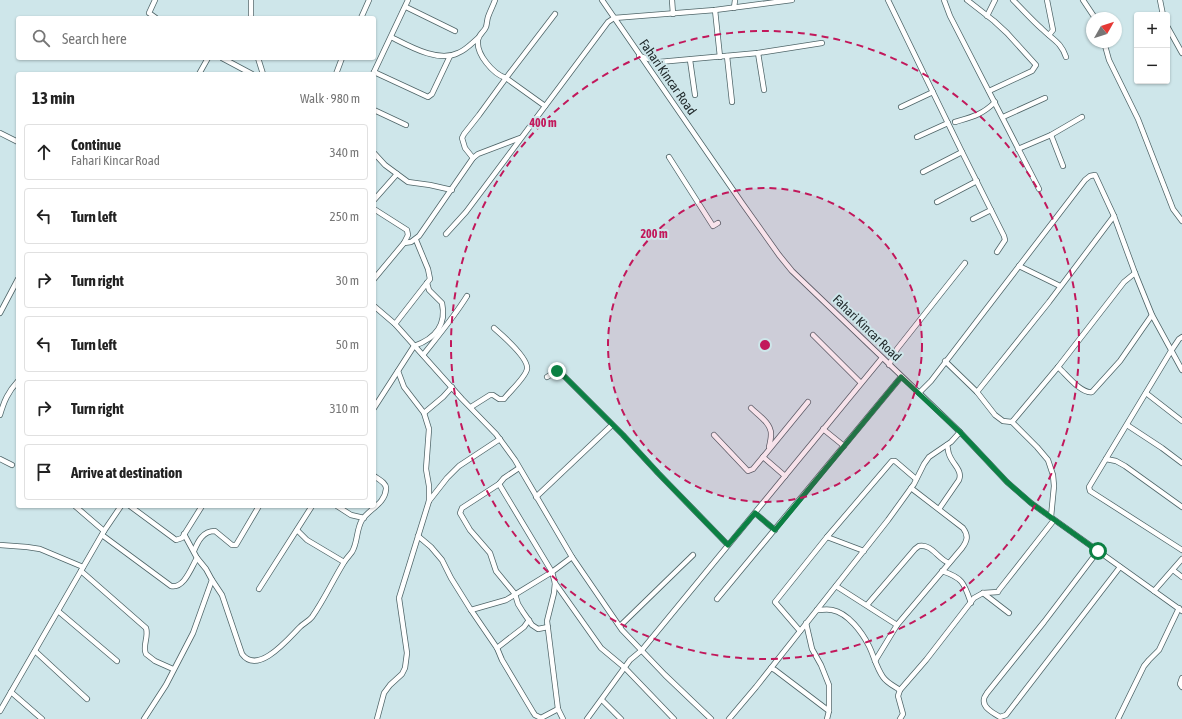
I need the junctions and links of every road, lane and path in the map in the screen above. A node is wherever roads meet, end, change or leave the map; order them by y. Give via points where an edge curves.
1 (155, 0) edge
2 (251, 0) edge
3 (369, 0) edge
4 (408, 0) edge
5 (495, 0) edge
6 (602, 0) edge
7 (672, 0) edge
8 (735, 0) edge
9 (792, 0) edge
10 (888, 0) edge
11 (944, 0) edge
12 (967, 0) edge
13 (995, 0) edge
14 (1013, 0) edge
15 (1047, 0) edge
16 (1083, 0) edge
17 (1160, 0) edge
18 (406, 7) junction
19 (734, 8) junction
20 (715, 10) junction
21 (1091, 12) edge
22 (1163, 12) edge
23 (555, 14) dead end
24 (673, 14) junction
25 (153, 16) edge
26 (252, 16) edge
27 (362, 16) edge
28 (987, 16) junction
29 (614, 18) junction
30 (455, 30) dead end
31 (1170, 31) edge
32 (1049, 35) junction
33 (391, 37) junction
34 (478, 38) junction
35 (822, 43) dead end
36 (1106, 48) edge
37 (758, 52) junction
38 (1182, 53) edge
39 (450, 56) junction
40 (639, 56) junction
41 (727, 56) junction
42 (720, 57) junction
43 (1066, 57) dead end
44 (207, 60) edge
45 (226, 60) edge
46 (259, 60) edge
47 (341, 60) edge
48 (690, 60) junction
49 (200, 72) edge
50 (248, 72) edge
51 (262, 72) edge
52 (337, 72) edge
53 (374, 72) edge
54 (376, 74) edge
55 (506, 78) junction
56 (764, 90) dead end
57 (989, 91) junction
58 (933, 92) junction
59 (694, 95) dead end
60 (1045, 98) dead end
61 (732, 102) dead end
62 (995, 102) junction
63 (545, 106) junction
64 (901, 107) dead end
65 (376, 111) edge
66 (1003, 117) junction
67 (1082, 117) dead end
68 (955, 122) dead end
69 (948, 123) junction
70 (406, 125) dead end
71 (0, 133) edge
72 (1051, 135) junction
73 (917, 137) dead end
74 (520, 138) junction
75 (16, 141) edge
76 (1018, 149) junction
77 (962, 152) junction
78 (376, 155) edge
79 (473, 158) junction
80 (669, 158) dead end
81 (1063, 166) dead end
82 (923, 172) dead end
83 (397, 174) junction
84 (977, 181) junction
85 (1039, 189) dead end
86 (452, 190) junction
87 (376, 198) edge
88 (937, 202) dead end
89 (376, 210) edge
90 (991, 210) junction
91 (1114, 216) junction
92 (973, 219) dead end
93 (1182, 221) edge
94 (718, 223) dead end
95 (446, 234) dead end
96 (416, 240) junction
97 (404, 243) junction
98 (997, 252) dead end
99 (965, 263) dead end
100 (1019, 266) junction
101 (1135, 273) junction
102 (376, 277) edge
103 (16, 283) edge
104 (427, 283) junction
105 (1060, 286) junction
106 (468, 296) dead end
107 (376, 308) edge
108 (0, 313) edge
109 (1152, 315) junction
110 (395, 324) junction
111 (494, 328) dead end
112 (813, 335) dead end
113 (1182, 337) edge
114 (414, 346) junction
115 (1171, 351) junction
116 (422, 356) junction
117 (882, 358) junction
118 (945, 361) junction
119 (889, 365) junction
120 (1058, 367) junction
121 (1182, 370) edge
122 (398, 371) junction
123 (547, 377) dead end
124 (901, 377) junction
125 (16, 383) edge
126 (861, 383) junction
127 (452, 387) junction
128 (977, 392) junction
129 (919, 393) junction
130 (1146, 394) junction
131 (808, 402) dead end
132 (376, 405) edge
133 (471, 407) junction
134 (750, 408) dead end
135 (424, 413) junction
136 (0, 415) edge
137 (1182, 421) edge
138 (1012, 422) junction
139 (1127, 424) junction
140 (612, 425) junction
141 (823, 429) junction
142 (960, 432) junction
143 (714, 435) dead end
144 (500, 439) junction
145 (947, 445) junction
146 (844, 446) junction
147 (769, 449) junction
148 (763, 457) junction
149 (0, 459) edge
150 (1106, 459) junction
151 (1182, 463) edge
152 (12, 465) dead end
153 (519, 468) junction
154 (784, 476) junction
155 (376, 478) edge
156 (916, 479) junction
157 (499, 484) junction
158 (911, 488) junction
159 (536, 497) junction
160 (428, 501) junction
161 (376, 506) edge
162 (1182, 507) edge
163 (77, 508) edge
164 (120, 508) edge
165 (133, 508) edge
166 (201, 508) edge
167 (258, 508) edge
168 (311, 508) edge
169 (340, 508) edge
170 (374, 508) edge
171 (939, 509) junction
172 (755, 513) junction
173 (364, 518) junction
174 (1053, 518) junction
175 (297, 530) junction
176 (775, 530) junction
177 (103, 533) junction
178 (184, 534) junction
179 (418, 536) junction
180 (827, 536) junction
181 (0, 545) edge
182 (728, 545) junction
183 (1182, 550) edge
184 (194, 551) junction
185 (864, 551) junction
186 (1098, 551) junction
187 (693, 555) dead end
188 (572, 557) junction
189 (197, 558) junction
190 (1182, 559) edge
191 (344, 562) junction
192 (949, 563) junction
193 (1120, 567) junction
194 (82, 569) junction
195 (1172, 570) junction
196 (942, 571) junction
197 (552, 572) junction
198 (1182, 577) edge
199 (212, 580) junction
200 (555, 584) junction
201 (836, 586) junction
202 (258, 589) dead end
203 (1154, 591) junction
204 (983, 593) junction
205 (515, 594) junction
206 (717, 599) dead end
207 (971, 603) junction
208 (867, 605) junction
209 (1180, 609) edge
210 (471, 610) junction
211 (817, 610) junction
212 (58, 611) junction
213 (1009, 613) dead end
214 (529, 620) junction
215 (806, 623) junction
216 (898, 625) junction
217 (620, 626) junction
218 (548, 627) junction
219 (800, 631) junction
220 (497, 648) junction
221 (642, 650) junction
222 (35, 651) junction
223 (117, 661) dead end
224 (875, 661) junction
225 (624, 668) junction
226 (771, 668) junction
227 (173, 670) junction
228 (1182, 678) edge
229 (1182, 687) edge
230 (900, 690) junction
231 (11, 692) junction
232 (87, 699) dead end
233 (602, 700) junction
234 (558, 709) junction
235 (0, 711) edge
236 (829, 711) junction
237 (42, 719) edge
238 (144, 719) edge
239 (377, 719) edge
240 (563, 719) edge
241 (587, 719) edge
242 (621, 719) edge
243 (674, 719) edge
244 (711, 719) edge
245 (729, 719) edge
246 (827, 719) edge
247 (900, 719) edge
248 (1118, 719) edge

1 - 25 street via 149,13
2 - 26 street
3 - 27 street
4 - 18 street
5 - 34 street via 487,26
6 - 29 street, Fahari Kincar Road
7 - 24 street
8 - 19 street
9 - 19 street
10 - 58 street
11 - 57 street
12 - 28 street
13 - 28 street
14 - 32 street
15 - 32 street via 1053,30
16 - 21 street
17 - 22 street
18 - 30 street
18 - 33 street
19 - 20 street
20 - 24 street
20 - 42 street
23 - 55 street
24 - 29 street
28 - 57 street via 1007,33 1036,66 1032,71
29 - 40 street, Fahari Kincar Road
29 - 63 street via 605,25
31 - 38 street
32 - 43 street via 1058,42
33 - 39 street via 428,54
33 - 53 street
34 - 39 street via 459,53
34 - 55 street via 482,56 488,66 499,76
35 - 37 street
36 - 93 street via 1138,118 1173,209
37 - 41 street
37 - 56 street
39 - 54 street via 432,94 428,96
40 - 48 street via 659,62
40 - 117 street, Fahari Kincar Road via 779,255 806,285
41 - 42 street
41 - 61 street
42 - 48 street
44 - 49 street
45 - 50 street
46 - 51 street
47 - 52 street
48 - 59 street
55 - 63 street
55 - 79 street via 462,138 465,148
57 - 62 street
58 - 64 street
58 - 69 street
60 - 66 street
62 - 66 street
62 - 68 street via 981,114
63 - 74 street
65 - 70 street
66 - 76 street
67 - 72 street
69 - 73 street
69 - 77 street
71 - 75 street
72 - 76 street
72 - 81 street
74 - 79 street
74 - 95 street via 466,212
76 - 85 street
77 - 82 street
77 - 84 street
78 - 83 street
79 - 86 street
80 - 94 street via 713,226
83 - 86 street via 412,184
83 - 87 street
84 - 88 street
84 - 90 street
86 - 96 street
89 - 97 street via 407,230 408,235
90 - 92 street
90 - 98 street via 1005,240
91 - 100 street via 1095,175 1090,176
91 - 101 street
91 - 105 street
96 - 97 street
96 - 104 street via 430,274
97 - 102 street
99 - 119 street via 897,349
100 - 105 street
100 - 118 street
101 - 109 street
101 - 120 street via 1124,282
103 - 108 street
104 - 110 street
104 - 114 street via 429,290 442,303 442,322 432,337
105 - 128 street
106 - 116 street
107 - 110 street
109 - 115 street
109 - 120 street via 1120,361 1092,392 1082,390
110 - 114 street
111 - 133 street via 522,356 528,368 504,399 490,395
112 - 126 street
113 - 115 street
114 - 116 street
114 - 122 street
115 - 121 street
115 - 130 street
116 - 127 street
117 - 119 street, Fahari Kincar Road
117 - 126 street
118 - 128 street
118 - 129 street
119 - 124 street, Fahari Kincar Road
120 - 138 street
122 - 132 street
122 - 135 street via 404,386
123 - 140 street via 560,372
124 - 129 street, Fahari Kincar Road
124 - 146 street
125 - 136 street via 6,397
126 - 141 street
127 - 133 street
127 - 135 street
128 - 138 street via 1003,422
129 - 142 street, Fahari Kincar Road
130 - 137 street
130 - 139 street
131 - 147 street
133 - 144 street
134 - 147 street via 770,428
135 - 160 street via 429,429 426,469
138 - 174 street via 1037,447 1052,469
139 - 150 street
139 - 151 street
140 - 159 street
140 - 182 street
141 - 146 street
141 - 154 street
142 - 145 street
142 - 174 street, Fahari Kincar Road via 1007,482
143 - 148 street via 748,470 753,469
144 - 153 street
144 - 160 street via 459,466
145 - 156 street via 929,457
145 - 171 street via 948,453 961,476
146 - 176 street
147 - 148 street
148 - 154 street
149 - 152 street
150 - 162 street via 1125,466
150 - 183 street via 1088,487 1090,491
153 - 157 street
153 - 159 street
154 - 172 street
155 - 161 street via 386,489 382,500
156 - 158 street
156 - 180 street via 892,461
157 - 197 street
157 - 205 street via 462,508 460,513 470,530 490,553 496,571
158 - 171 street
158 - 185 street
159 - 188 street
160 - 179 street
163 - 177 street
164 - 177 street
165 - 178 street via 176,540
166 - 178 street
167 - 184 street via 236,545 232,546 215,531 211,531 201,537
168 - 175 street
169 - 173 street via 351,515
170 - 173 street
171 - 192 street via 967,534 966,542
172 - 176 street
172 - 182 street
173 - 191 street via 352,552
174 - 186 street, Fahari Kincar Road
174 - 204 street via 999,590
175 - 191 street via 307,540
175 - 202 street
176 - 206 street
177 - 189 street via 171,586 180,584
177 - 194 street
178 - 184 street
179 - 210 street via 437,553
179 - 239 street via 399,598 406,662 402,674 384,694
180 - 185 street
180 - 219 street via 775,602
181 - 194 street via 40,549
182 - 221 street
184 - 189 street
185 - 201 street
186 - 193 street, Fahari Kincar Road
186 - 193 street via 987,693 984,704 991,711 1000,717 1006,716
187 - 217 street
188 - 197 street
188 - 217 street
189 - 199 street
190 - 195 street
191 - 199 street via 311,619 278,649 254,661 242,654 222,595
192 - 196 street
192 - 208 street via 944,562 927,546 919,546
193 - 203 street, Fahari Kincar Road
194 - 212 street
194 - 227 street via 146,628 146,654
195 - 198 street
195 - 203 street
196 - 207 street via 961,580
196 - 216 street
197 - 200 street
197 - 205 street
199 - 227 street via 193,633
200 - 218 street via 548,614
200 - 225 street via 601,648
201 - 208 street
201 - 211 street
203 - 209 street, Fahari Kincar Road
204 - 207 street
204 - 213 street
205 - 210 street via 498,603
205 - 214 street via 518,604
207 - 230 street
208 - 216 street
209 - 248 street via 1164,643 1144,666
210 - 220 street
211 - 215 street
211 - 224 street via 831,609 846,617 868,645
212 - 222 street
212 - 223 street
214 - 218 street via 538,629
214 - 220 street
215 - 219 street
215 - 236 street via 812,649 829,686
216 - 224 street
217 - 221 street
218 - 234 street
219 - 226 street
220 - 234 street via 535,715 541,718
221 - 225 street
221 - 244 street
222 - 231 street
222 - 232 street
224 - 230 street via 883,678
225 - 233 street
225 - 243 street
226 - 236 street
226 - 245 street
227 - 238 street
228 - 229 street
230 - 247 street via 898,696 903,714
231 - 235 street
231 - 237 street
233 - 241 street
233 - 242 street
234 - 240 street
236 - 246 street

